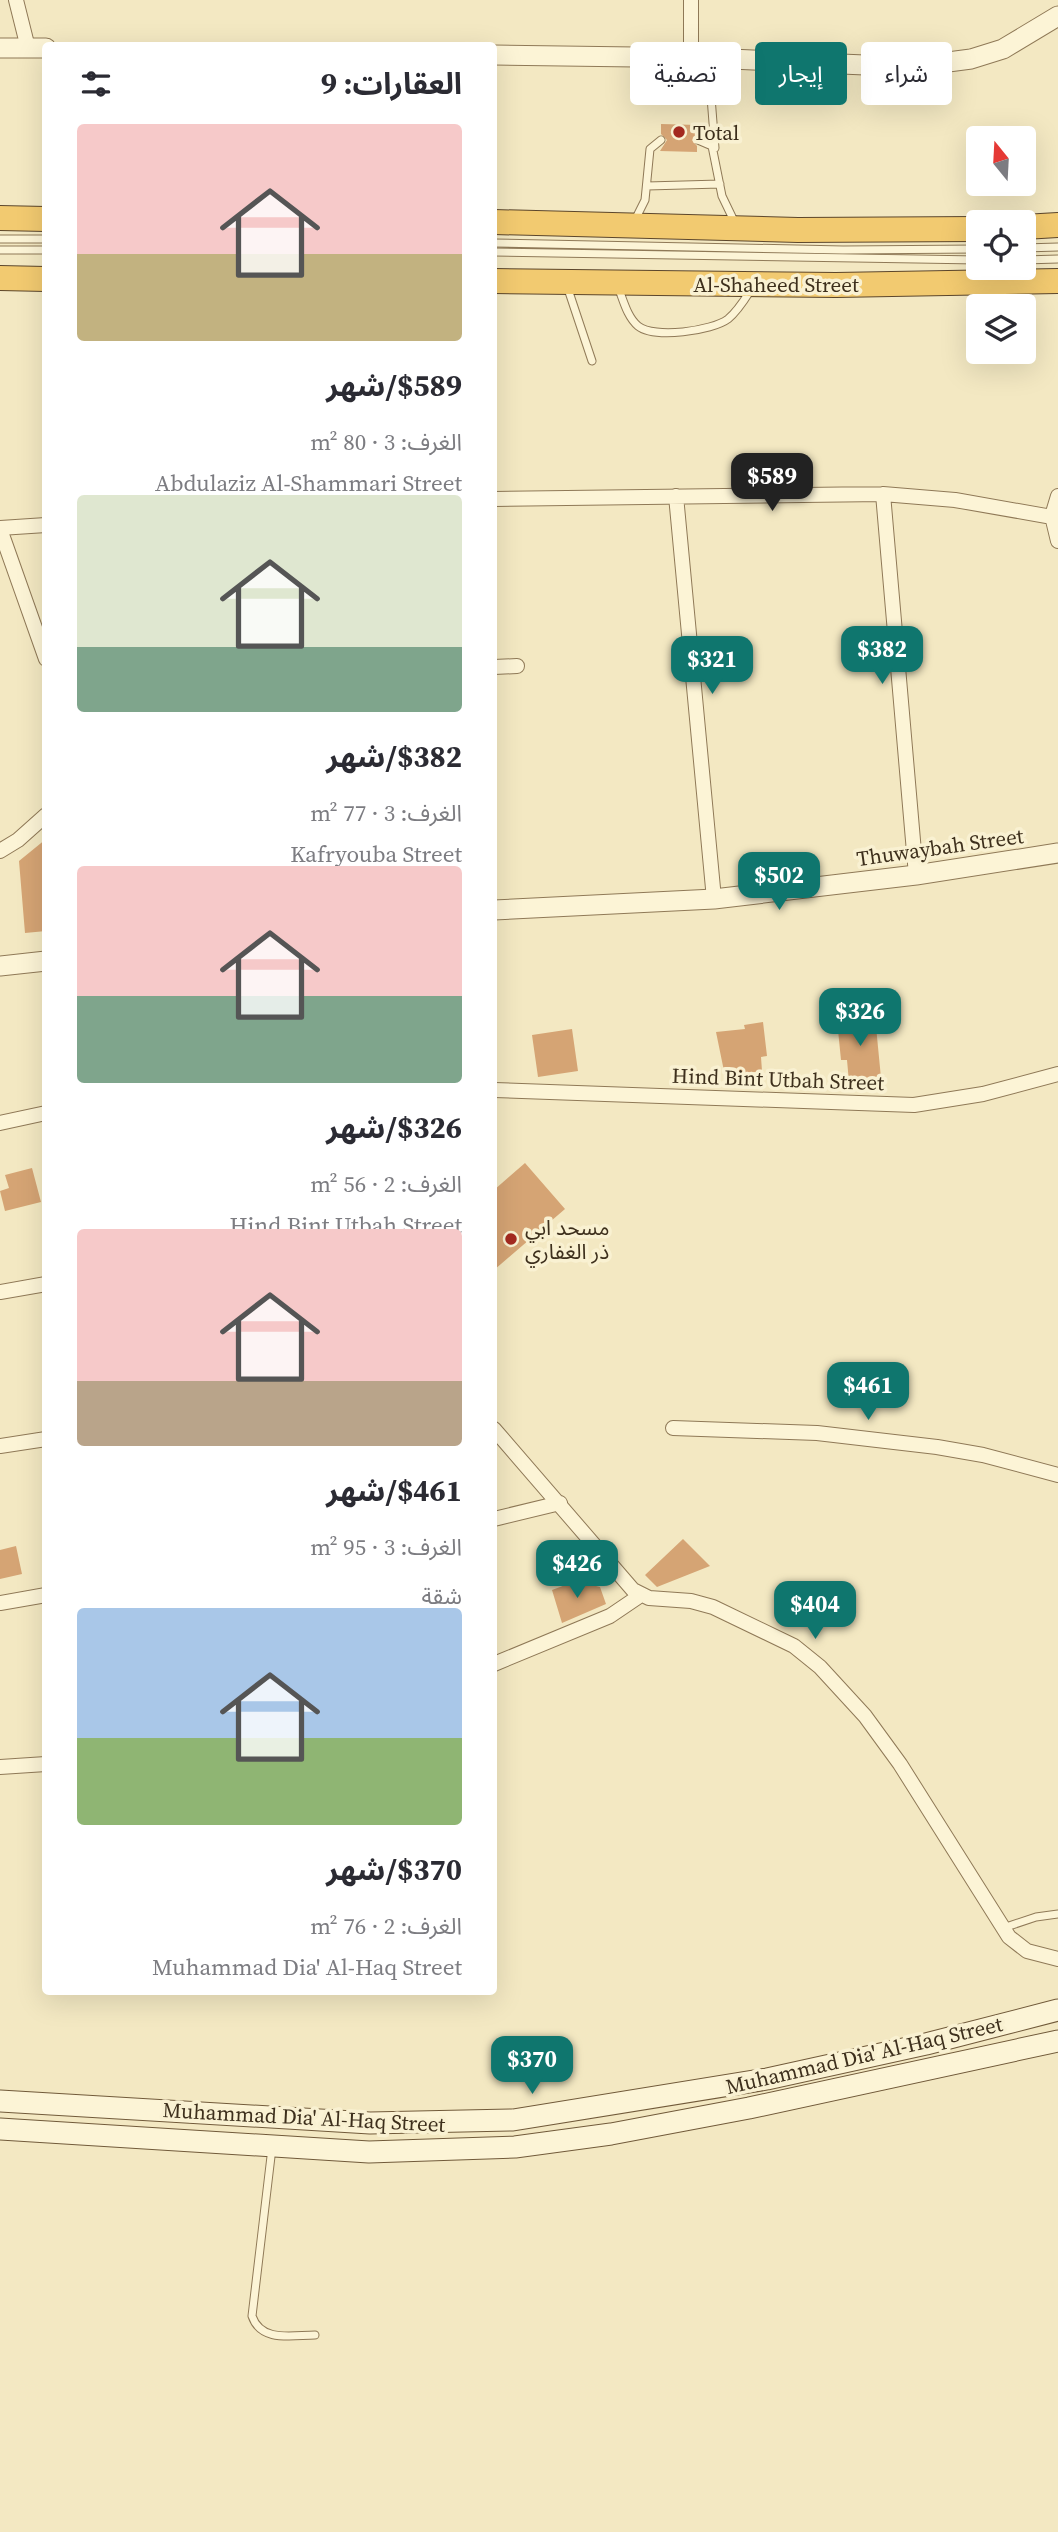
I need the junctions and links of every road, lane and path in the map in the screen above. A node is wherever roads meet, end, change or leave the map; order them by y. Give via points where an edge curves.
1 (16, 0) edge
2 (691, 0) edge
3 (1058, 16) edge
4 (697, 42) edge
5 (0, 48) edge
6 (37, 48) edge
7 (497, 55) edge
8 (630, 57) edge
9 (741, 60) edge
10 (708, 105) edge
11 (661, 140) dead end
12 (698, 140) dead end
13 (716, 152) junction
14 (720, 184) junction
15 (647, 186) junction
16 (5, 215) edge
17 (42, 219) edge
18 (497, 222) edge
19 (632, 225) junction
20 (1058, 225) edge
21 (1036, 226) edge
22 (737, 227) junction
23 (966, 229) edge
24 (0, 239) edge
25 (42, 239) edge
26 (497, 243) edge
27 (1058, 247) edge
28 (1036, 248) edge
29 (966, 249) edge
30 (0, 250) edge
31 (42, 250) edge
32 (497, 252) edge
33 (1058, 259) edge
34 (966, 260) edge
35 (1036, 260) edge
36 (0, 278) edge
37 (42, 279) edge
38 (497, 281) edge
39 (1058, 281) edge
40 (566, 282) junction
41 (616, 283) junction
42 (754, 285) junction
43 (592, 360) dead end
44 (883, 494) junction
45 (676, 496) junction
46 (1058, 496) edge
47 (497, 499) edge
48 (1055, 517) edge
49 (42, 525) edge
50 (0, 528) edge
51 (1058, 541) edge
52 (42, 648) edge
53 (517, 666) dead end
54 (497, 667) edge
55 (42, 819) edge
56 (0, 851) edge
57 (1058, 853) edge
58 (916, 875) junction
59 (714, 899) junction
60 (497, 910) edge
61 (42, 961) edge
62 (0, 966) edge
63 (1058, 1074) edge
64 (497, 1090) edge
65 (42, 1115) edge
66 (0, 1123) edge
67 (42, 1285) edge
68 (0, 1292) edge
69 (673, 1428) dead end
70 (497, 1432) edge
71 (42, 1440) edge
72 (0, 1446) edge
73 (1058, 1475) edge
74 (560, 1503) junction
75 (497, 1518) edge
76 (641, 1595) junction
77 (42, 1596) edge
78 (0, 1603) edge
79 (497, 1663) edge
80 (42, 1764) edge
81 (0, 1768) edge
82 (1058, 1914) edge
83 (1003, 1928) junction
84 (1058, 1959) edge
85 (1058, 2010) edge
86 (1058, 2040) edge
87 (0, 2101) edge
88 (0, 2129) edge
89 (272, 2147) junction
90 (315, 2334) dead end

1 - 6 street
2 - 4 street
3 - 9 street via 1003,49 939,65
5 - 6 street
7 - 8 street
10 - 13 lane
11 - 15 lane via 650,149
12 - 13 lane
13 - 14 lane
14 - 15 lane
14 - 22 lane
15 - 19 lane
16 - 17 highway
18 - 19 highway
19 - 22 highway
20 - 21 highway
22 - 23 highway
24 - 25 lane
26 - 29 lane
27 - 28 lane
30 - 31 lane
32 - 34 lane
33 - 35 lane
36 - 37 highway
38 - 40 highway, Al-Shaheed Street
39 - 42 highway, Al-Shaheed Street
40 - 41 highway, Al-Shaheed Street
40 - 43 lane
41 - 42 highway, Al-Shaheed Street
41 - 42 lane via 633,320 656,332 721,323
44 - 45 street
44 - 48 street via 955,500
44 - 58 street
45 - 47 street
45 - 59 street
46 - 48 street
48 - 51 street
49 - 50 street
50 - 52 street
53 - 54 street
55 - 56 street
57 - 58 street, Thuwaybah Street
58 - 59 street, Thuwaybah Street
59 - 60 street, Thuwaybah Street
61 - 62 street
63 - 64 street, Hind Bint Utbah Street via 983,1094 914,1105
65 - 66 street
67 - 68 street
69 - 73 street via 817,1433 937,1447
70 - 74 street
71 - 72 street
74 - 75 street
74 - 76 street
76 - 79 street via 610,1616
76 - 83 street via 713,1607 794,1646 820,1667 865,1716 900,1764
77 - 78 street
80 - 81 street
82 - 83 lane
83 - 84 street via 1027,1951
85 - 87 main road, Muhammad Dia' Al-Haq Street via 780,2076 513,2120 370,2123
86 - 89 main road, Muhammad Dia' Al-Haq Street via 838,2090 563,2141 418,2152
88 - 89 main road, Muhammad Dia' Al-Haq Street
89 - 90 lane via 252,2316 268,2334

